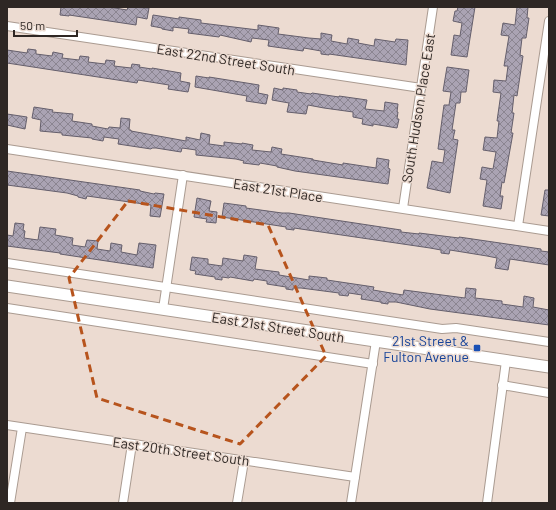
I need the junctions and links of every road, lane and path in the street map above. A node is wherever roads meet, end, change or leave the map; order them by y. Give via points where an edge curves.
1 (433, 7) edge
2 (549, 21) edge
3 (7, 26) edge
4 (421, 88) junction
5 (7, 149) edge
6 (183, 175) junction
7 (403, 208) junction
8 (518, 226) junction
9 (549, 231) edge
10 (7, 263) edge
11 (7, 286) edge
12 (166, 287) junction
13 (7, 308) edge
14 (163, 309) junction
15 (376, 341) junction
16 (549, 342) edge
17 (506, 360) junction
18 (373, 364) junction
19 (549, 367) edge
20 (502, 386) junction
21 (549, 392) edge
22 (7, 425) edge
23 (22, 428) junction
24 (132, 444) junction
25 (244, 461) junction
26 (355, 477) junction
27 (10, 503) edge
28 (123, 503) edge
29 (237, 503) edge
30 (351, 503) edge
31 (487, 503) edge

1 - 4 street, South Hudson Place East
2 - 8 street
3 - 4 street, East 22nd Street South
4 - 7 street, South Hudson Place East
5 - 6 street, East 21st Place
6 - 7 street, East 21st Place
6 - 12 street
7 - 8 street, East 21st Place
8 - 9 street, East 21st Place
10 - 12 street, East 21st Street South
11 - 14 main road, East 21st Street South
12 - 14 street
12 - 16 street, East 21st Street South via 442,329 456,328
13 - 18 street, East 21st Street South
14 - 15 main road, East 21st Street South
15 - 17 main road, East 21st Street South
15 - 18 street
17 - 19 main road, East 21st Street South
17 - 20 street
18 - 26 street
20 - 21 street
20 - 31 street
22 - 23 street, East 20th Street South
23 - 24 street, East 20th Street South
23 - 27 street
24 - 25 street, East 20th Street South
24 - 28 street
25 - 26 street, East 20th Street South
25 - 29 street
26 - 30 street

